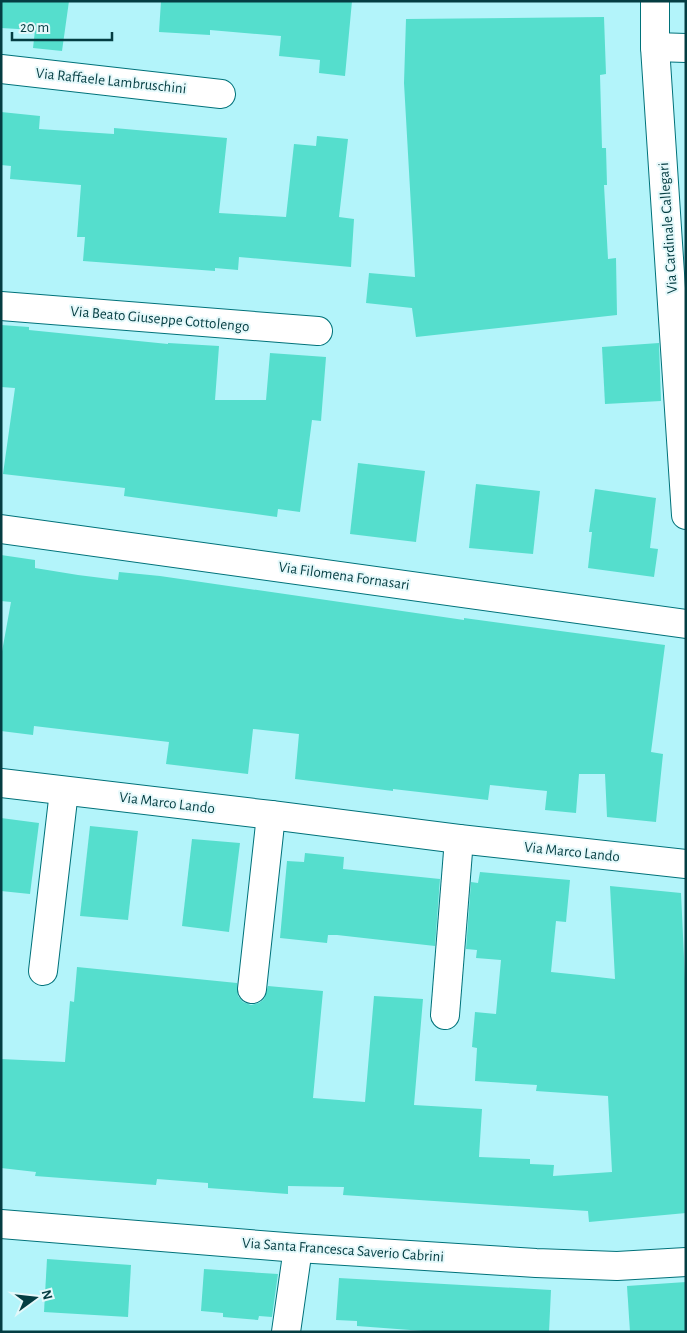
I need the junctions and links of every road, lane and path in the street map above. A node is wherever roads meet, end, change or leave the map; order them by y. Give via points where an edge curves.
1 (655, 1) edge
2 (655, 47) junction
3 (686, 48) edge
4 (1, 69) edge
5 (221, 94) dead end
6 (1, 306) edge
7 (318, 332) dead end
8 (680, 342) edge
9 (686, 515) edge
10 (1, 529) edge
11 (686, 624) edge
12 (1, 783) edge
13 (64, 791) junction
14 (271, 815) junction
15 (459, 840) junction
16 (686, 864) edge
17 (43, 971) dead end
18 (252, 989) dead end
19 (445, 1015) dead end
20 (1, 1224) edge
21 (298, 1248) junction
22 (686, 1262) edge
23 (286, 1332) edge

1 - 2 street, Via Cardinale Callegari
2 - 3 street
2 - 8 street, Via Cardinale Callegari
4 - 5 street, Via Raffaele Lambruschini
6 - 7 street, Via Beato Giuseppe Cottolengo
8 - 9 street, Via Cardinale Callegari
10 - 11 street, Via Filomena Fornasari
12 - 13 street, Via Marco Lando
13 - 14 street, Via Marco Lando
13 - 17 street
14 - 15 street, Via Marco Lando
14 - 18 street
15 - 16 street, Via Marco Lando
15 - 19 street
20 - 21 street, Via Santa Francesca Saverio Cabrini
21 - 22 street, Via Santa Francesca Saverio Cabrini via 617,1266
21 - 23 street

